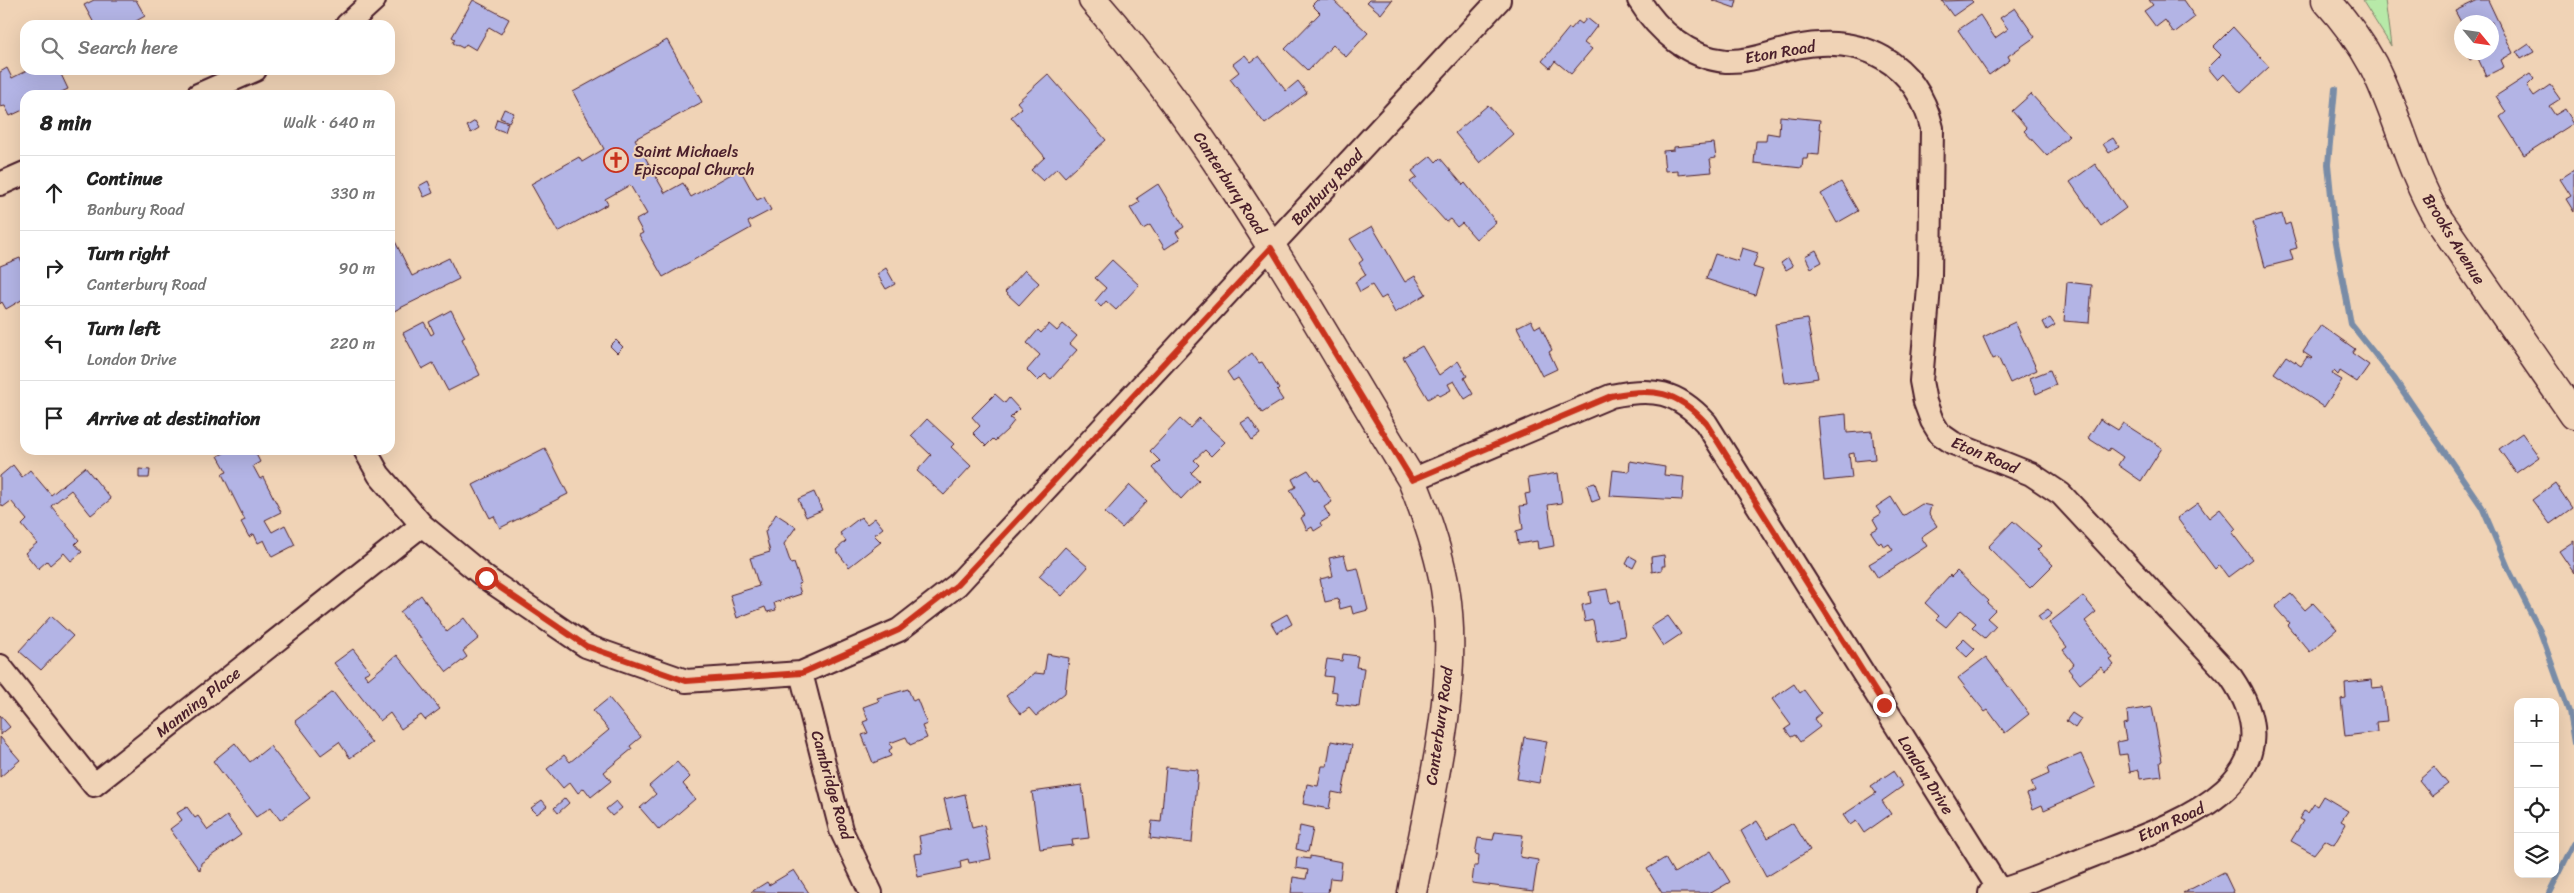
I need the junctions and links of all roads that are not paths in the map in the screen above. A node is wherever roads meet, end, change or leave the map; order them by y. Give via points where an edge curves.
1 (374, 0) edge
2 (1093, 0) edge
3 (1499, 0) edge
4 (1639, 0) edge
5 (2326, 0) edge
6 (352, 20) edge
7 (244, 75) edge
8 (209, 90) edge
9 (20, 175) edge
10 (0, 184) edge
11 (1271, 248) junction
12 (2574, 415) edge
13 (368, 455) edge
14 (1412, 480) junction
15 (422, 526) junction
16 (0, 666) edge
17 (802, 673) junction
18 (1995, 892) edge
19 (871, 893) edge
20 (1412, 893) edge

1 - 6 street
2 - 11 street, Canterbury Road via 1179,106 1227,175
3 - 11 street, Banbury Road
4 - 18 street, Eton Road via 1673,39 1708,58 1727,61 1798,47 1844,45 1864,49 1901,69 1927,105 1932,128 1930,276 1921,381 1932,421 1940,434 1953,443 2031,474 2061,494 2231,677 2243,694 2250,712 2250,750 2231,785 2216,800 2200,811 2129,842
5 - 12 street, Brooks Avenue via 2354,35 2373,66 2424,195 2437,217
7 - 8 street
9 - 10 street
11 - 14 street, Canterbury Road
11 - 17 street, Banbury Road via 957,585 899,630
13 - 15 street, Banbury Road via 379,475
14 - 18 street, London Drive via 1611,396 1664,392 1678,398 1706,423
14 - 20 street, Canterbury Road via 1439,559 1445,590 1448,645 1443,724
15 - 16 street, Manning Place via 94,784
15 - 17 street, Banbury Road via 486,578 586,646 686,681
17 - 19 street, Cambridge Road via 841,830

